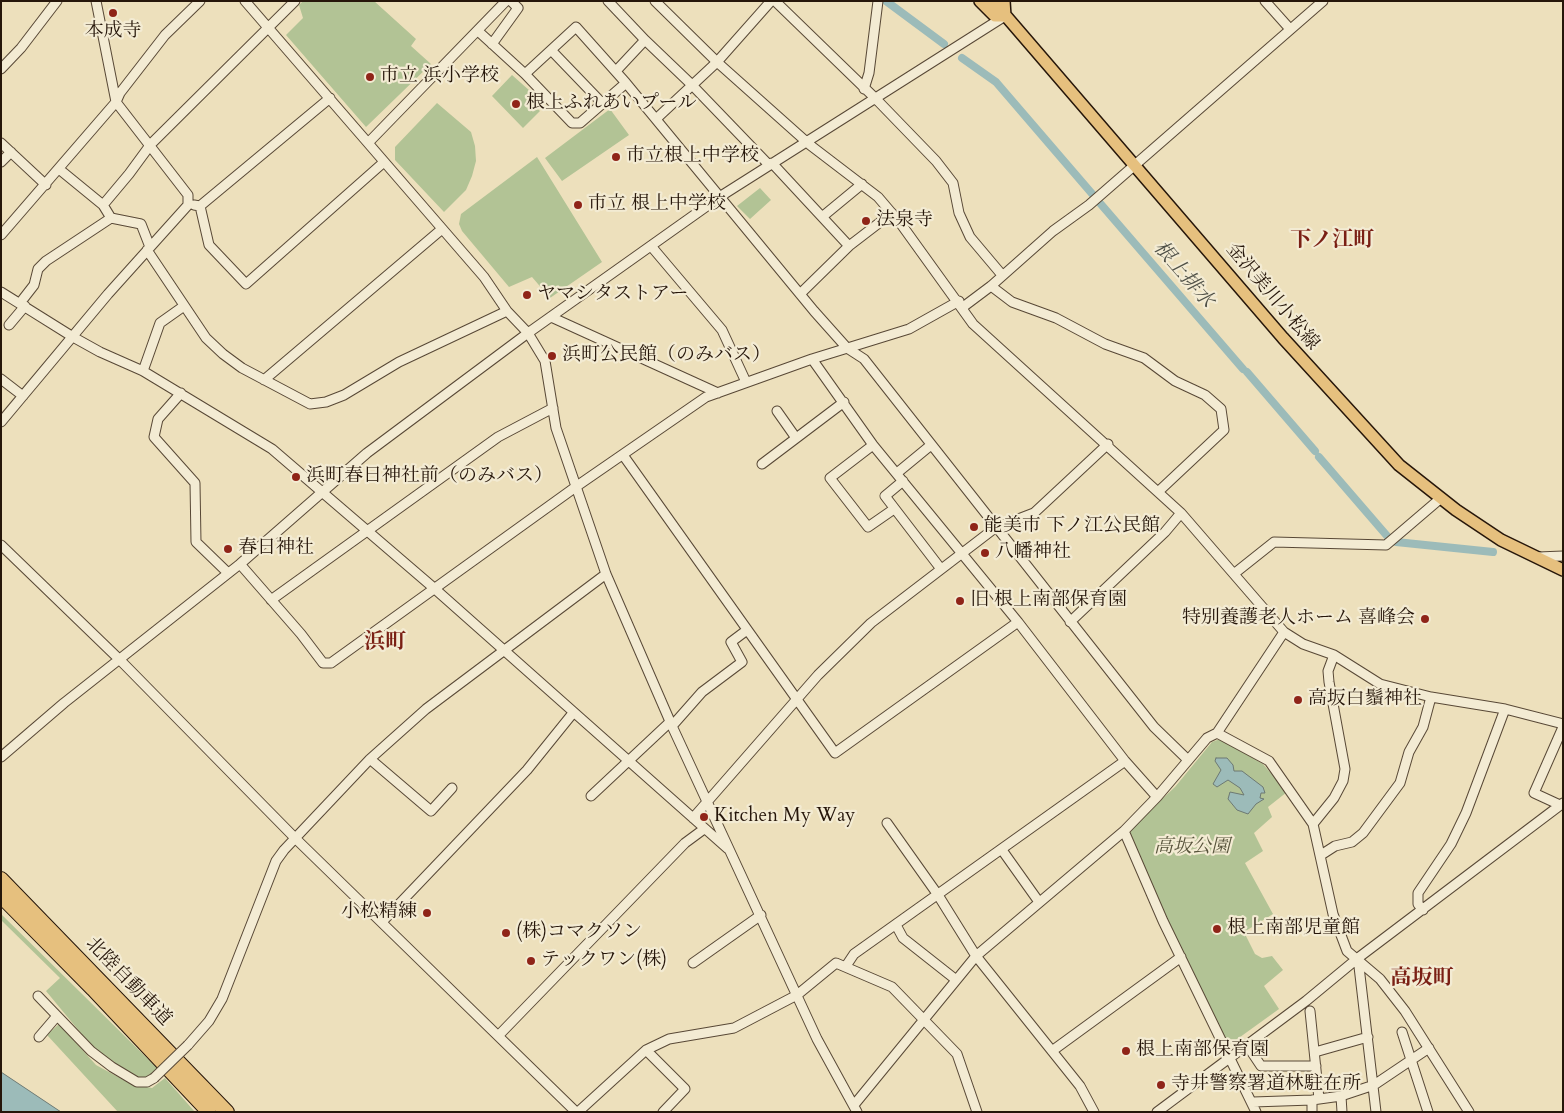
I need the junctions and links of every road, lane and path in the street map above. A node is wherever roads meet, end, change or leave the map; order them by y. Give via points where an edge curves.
1 (57, 1) edge
2 (96, 1) edge
3 (200, 1) edge
4 (245, 1) edge
5 (295, 1) edge
6 (506, 1) edge
7 (511, 1) edge
8 (608, 1) edge
9 (655, 1) edge
10 (771, 1) edge
11 (775, 1) edge
12 (878, 1) edge
13 (980, 1) edge
14 (993, 1) edge
15 (1004, 1) edge
16 (1266, 1) edge
17 (1322, 1) edge
18 (1005, 16) junction
19 (269, 27) junction
20 (1290, 29) junction
21 (478, 31) junction
22 (645, 40) junction
23 (492, 44) junction
24 (552, 50) junction
25 (717, 62) junction
26 (1, 69) edge
27 (616, 71) junction
28 (525, 74) junction
29 (626, 83) junction
30 (692, 85) junction
31 (864, 89) junction
32 (330, 98) junction
33 (876, 99) junction
34 (116, 102) junction
35 (602, 103) junction
36 (656, 119) junction
37 (806, 141) junction
38 (1, 143) edge
39 (368, 143) junction
40 (151, 144) junction
41 (11, 152) junction
42 (1, 162) edge
43 (384, 162) junction
44 (770, 164) junction
45 (1134, 165) junction
46 (59, 169) junction
47 (862, 184) junction
48 (46, 185) junction
49 (721, 196) junction
50 (102, 204) junction
51 (188, 204) junction
52 (200, 206) junction
53 (892, 213) junction
54 (111, 218) junction
55 (822, 218) junction
56 (442, 229) junction
57 (3, 231) edge
58 (651, 246) junction
59 (849, 246) junction
60 (149, 248) junction
61 (1002, 275) junction
62 (991, 286) junction
63 (1, 292) edge
64 (800, 294) junction
65 (961, 304) junction
66 (22, 305) junction
67 (184, 306) junction
68 (507, 311) junction
69 (550, 317) junction
70 (9, 325) dead end
71 (528, 333) junction
72 (73, 337) junction
73 (847, 348) junction
74 (812, 359) junction
75 (143, 371) junction
76 (1, 379) edge
77 (264, 380) junction
78 (746, 382) junction
79 (181, 393) junction
80 (718, 393) junction
81 (23, 396) junction
82 (844, 402) junction
83 (553, 408) junction
84 (777, 411) dead end
85 (1, 422) edge
86 (796, 438) junction
87 (1108, 444) junction
88 (873, 445) junction
89 (931, 445) junction
90 (623, 455) junction
91 (762, 464) dead end
92 (897, 473) junction
93 (903, 481) junction
94 (577, 486) junction
95 (1159, 491) junction
96 (323, 492) junction
97 (1441, 498) junction
98 (894, 509) junction
99 (1181, 513) junction
100 (995, 528) junction
101 (367, 531) junction
102 (1, 545) edge
103 (961, 555) junction
104 (1563, 556) edge
105 (1535, 557) junction
106 (240, 564) junction
107 (941, 569) junction
108 (1563, 570) edge
109 (228, 573) junction
110 (1235, 573) junction
111 (606, 574) junction
112 (435, 589) junction
113 (271, 600) junction
114 (1018, 622) junction
115 (1070, 622) junction
116 (747, 630) junction
117 (1284, 632) junction
118 (503, 650) junction
119 (1334, 656) junction
120 (120, 660) junction
121 (1431, 698) junction
122 (796, 700) junction
123 (1504, 709) junction
124 (572, 713) junction
125 (671, 724) junction
126 (1563, 726) edge
127 (1217, 733) junction
128 (1, 757) edge
129 (370, 759) junction
130 (1188, 760) junction
131 (1125, 761) junction
132 (628, 762) junction
133 (452, 788) dead end
134 (591, 796) dead end
135 (1157, 797) junction
136 (708, 802) junction
137 (1562, 804) edge
138 (693, 818) junction
139 (887, 823) dead end
140 (1313, 824) junction
141 (704, 829) junction
142 (1124, 831) junction
143 (296, 838) junction
144 (1002, 850) junction
145 (730, 851) junction
146 (1321, 855) junction
147 (1, 879) edge
148 (938, 895) junction
149 (1, 896) edge
150 (1039, 902) junction
151 (1423, 910) junction
152 (761, 915) junction
153 (382, 922) junction
154 (896, 925) junction
155 (976, 956) junction
156 (1181, 957) junction
157 (1358, 958) junction
158 (693, 964) dead end
159 (846, 966) junction
160 (955, 979) junction
161 (797, 995) junction
162 (38, 996) dead end
163 (1310, 1011) dead end
164 (58, 1016) junction
165 (923, 1019) junction
166 (1402, 1032) dead end
167 (498, 1035) junction
168 (1368, 1036) junction
169 (39, 1037) dead end
170 (1247, 1045) junction
171 (1429, 1048) junction
172 (646, 1050) junction
173 (1052, 1051) junction
174 (1314, 1052) junction
175 (1230, 1057) junction
176 (1412, 1062) junction
177 (1316, 1066) junction
178 (1374, 1085) junction
179 (1341, 1096) junction
180 (1315, 1100) junction
181 (1252, 1102) junction
182 (855, 1108) edge
183 (1427, 1111) edge
184 (209, 1112) edge
185 (227, 1112) edge
186 (577, 1112) edge
187 (663, 1112) edge
188 (977, 1112) edge
189 (1094, 1112) edge
190 (1156, 1112) edge
191 (1256, 1112) edge
192 (1312, 1112) edge
193 (1342, 1112) edge
194 (1376, 1112) edge
195 (1469, 1112) edge

1 - 26 street
2 - 34 street
3 - 34 street via 165,35
4 - 19 street
5 - 19 street
6 - 21 street
7 - 23 street via 518,8
8 - 22 street
9 - 25 street
10 - 25 street
11 - 31 street
12 - 31 street
13 - 18 main road via 995,16
14 - 18 main road, 金沢美川小松線
15 - 18 main road
16 - 20 street
17 - 20 street
18 - 33 street
18 - 45 main road, 金沢美川小松線
19 - 32 street
19 - 40 street
20 - 45 street
21 - 23 street
21 - 39 street
22 - 27 street
22 - 30 street
23 - 28 street
24 - 27 street via 576,27
24 - 28 street
24 - 35 street
25 - 30 street
25 - 37 street
27 - 29 street
28 - 35 street via 572,123 580,123
29 - 35 street
29 - 36 street
30 - 36 street
30 - 44 street
31 - 33 street
32 - 39 street
32 - 52 street
33 - 37 street
33 - 61 street via 953,183 959,213 970,238
34 - 40 street
34 - 46 street
36 - 49 street
37 - 44 street
37 - 47 street
38 - 41 street
39 - 43 street
40 - 50 street
40 - 51 street via 188,195
41 - 42 street
41 - 48 street
43 - 52 street via 246,284 209,245
43 - 56 street
44 - 49 street
44 - 55 street
45 - 61 street
45 - 97 main road, 金沢美川小松線 via 1356,420 1399,465
46 - 48 street
46 - 50 street
47 - 53 street
47 - 55 street
48 - 57 street
49 - 58 street
49 - 64 street
50 - 54 street
51 - 52 street
51 - 60 street
53 - 59 street
53 - 65 street
54 - 60 street via 141,224
54 - 66 street via 46,261 38,269 34,285
55 - 59 street
56 - 68 street via 484,277
56 - 77 street
58 - 69 street
58 - 78 street via 722,330
59 - 64 street
60 - 67 street
60 - 72 street
61 - 62 street
62 - 65 street
62 - 95 street via 1012,302 1144,358 1175,381 1205,395 1220,409 1224,430
63 - 66 street
64 - 73 street
65 - 73 street via 909,329
65 - 87 street via 974,324
66 - 70 street
66 - 72 street
67 - 75 street via 160,323
67 - 77 street via 206,338 223,354
68 - 71 street
68 - 77 street via 326,402 310,404
69 - 71 street
69 - 80 street
71 - 83 street via 545,361
71 - 96 street via 367,453
72 - 75 street
72 - 81 street
73 - 74 street
73 - 89 street via 864,359
74 - 78 street
74 - 82 street
75 - 79 street
76 - 81 street
78 - 80 street
79 - 96 street via 272,449
79 - 109 street via 158,419 154,436 195,483 196,542
80 - 90 street via 706,397
81 - 85 street
82 - 86 street
82 - 88 street
83 - 94 street via 556,428
83 - 101 street via 498,437
84 - 86 street
86 - 91 street
87 - 95 street
87 - 100 street via 1034,513
88 - 92 street
88 - 98 street via 830,478 868,528
89 - 92 street
89 - 100 street
90 - 94 street
90 - 116 street
92 - 93 street
93 - 98 street via 885,496
93 - 103 street
94 - 111 street
94 - 112 street
95 - 99 street
96 - 101 street
96 - 106 street
97 - 105 main road, 金沢美川小松線 via 1501,540
97 - 110 street via 1386,546 1274,542
98 - 107 street
99 - 110 street
99 - 115 street
100 - 103 street
100 - 115 street
101 - 112 street
101 - 113 street
102 - 120 street
103 - 107 street
103 - 114 street
104 - 105 street
105 - 108 main road, 金沢美川小松線
106 - 109 street
106 - 113 street
107 - 122 street via 871,623
109 - 120 street
110 - 117 street
111 - 118 street
111 - 125 street
112 - 113 street via 331,663 323,663
112 - 118 street
114 - 122 street via 835,753
114 - 131 street
115 - 130 street via 1154,727
116 - 122 street
116 - 125 street via 731,642 742,662 702,692
117 - 119 street via 1303,644
117 - 127 street
118 - 124 street
118 - 129 street via 426,709
119 - 121 street via 1380,684
119 - 140 street via 1328,671 1329,682 1345,769 1334,798
120 - 128 street
120 - 143 street
121 - 123 street
121 - 146 street via 1400,783 1363,833 1352,842 1335,846
122 - 136 street
123 - 126 street
123 - 151 street via 1452,844 1418,893 1418,904
124 - 132 street
124 - 153 street via 527,770
125 - 132 street
125 - 136 street
126 - 137 street via 1534,793
127 - 130 street via 1207,738
127 - 140 street via 1269,761
129 - 133 street via 431,811
129 - 143 street
130 - 135 street
131 - 135 street
131 - 144 street
132 - 134 street
132 - 138 street
135 - 142 street
136 - 138 street
136 - 145 street
137 - 151 street
138 - 141 street
139 - 148 street
140 - 146 street
141 - 145 street
141 - 167 street via 679,850
142 - 150 street
142 - 156 street
143 - 153 street
143 - 164 street, bridge via 276,861 222,999 209,1021 154,1078 137,1082 127,1077 91,1051
144 - 148 street
144 - 150 street
145 - 152 street
146 - 157 street via 1333,914 1347,951
147 - 185 highway, 北陸自動車道
148 - 154 street
148 - 155 street
149 - 184 highway, 北陸自動車道
150 - 155 street
151 - 157 street
152 - 158 street
152 - 161 street
153 - 167 street
154 - 159 street via 854,954
154 - 160 street via 903,938
155 - 160 street
155 - 173 street
156 - 173 street
156 - 175 street
157 - 168 street
157 - 170 street
157 - 171 street via 1380,979
159 - 161 street via 831,965
159 - 165 street via 892,987
160 - 165 street
161 - 172 street via 734,1028 669,1039
161 - 182 street via 828,1063
162 - 164 street
163 - 174 street
164 - 169 street
165 - 182 street
165 - 188 street via 957,1054
166 - 176 street
167 - 186 street
168 - 174 street
168 - 178 street
170 - 175 street
170 - 177 street via 1260,1066
171 - 176 street
171 - 195 street
172 - 186 street
172 - 187 street via 685,1089
173 - 189 street via 1080,1086
174 - 177 street
175 - 181 street
175 - 190 street
176 - 178 street
176 - 183 street
177 - 180 street
178 - 179 street
178 - 194 street
179 - 180 street
179 - 193 street
180 - 181 street
180 - 192 street
181 - 191 street

